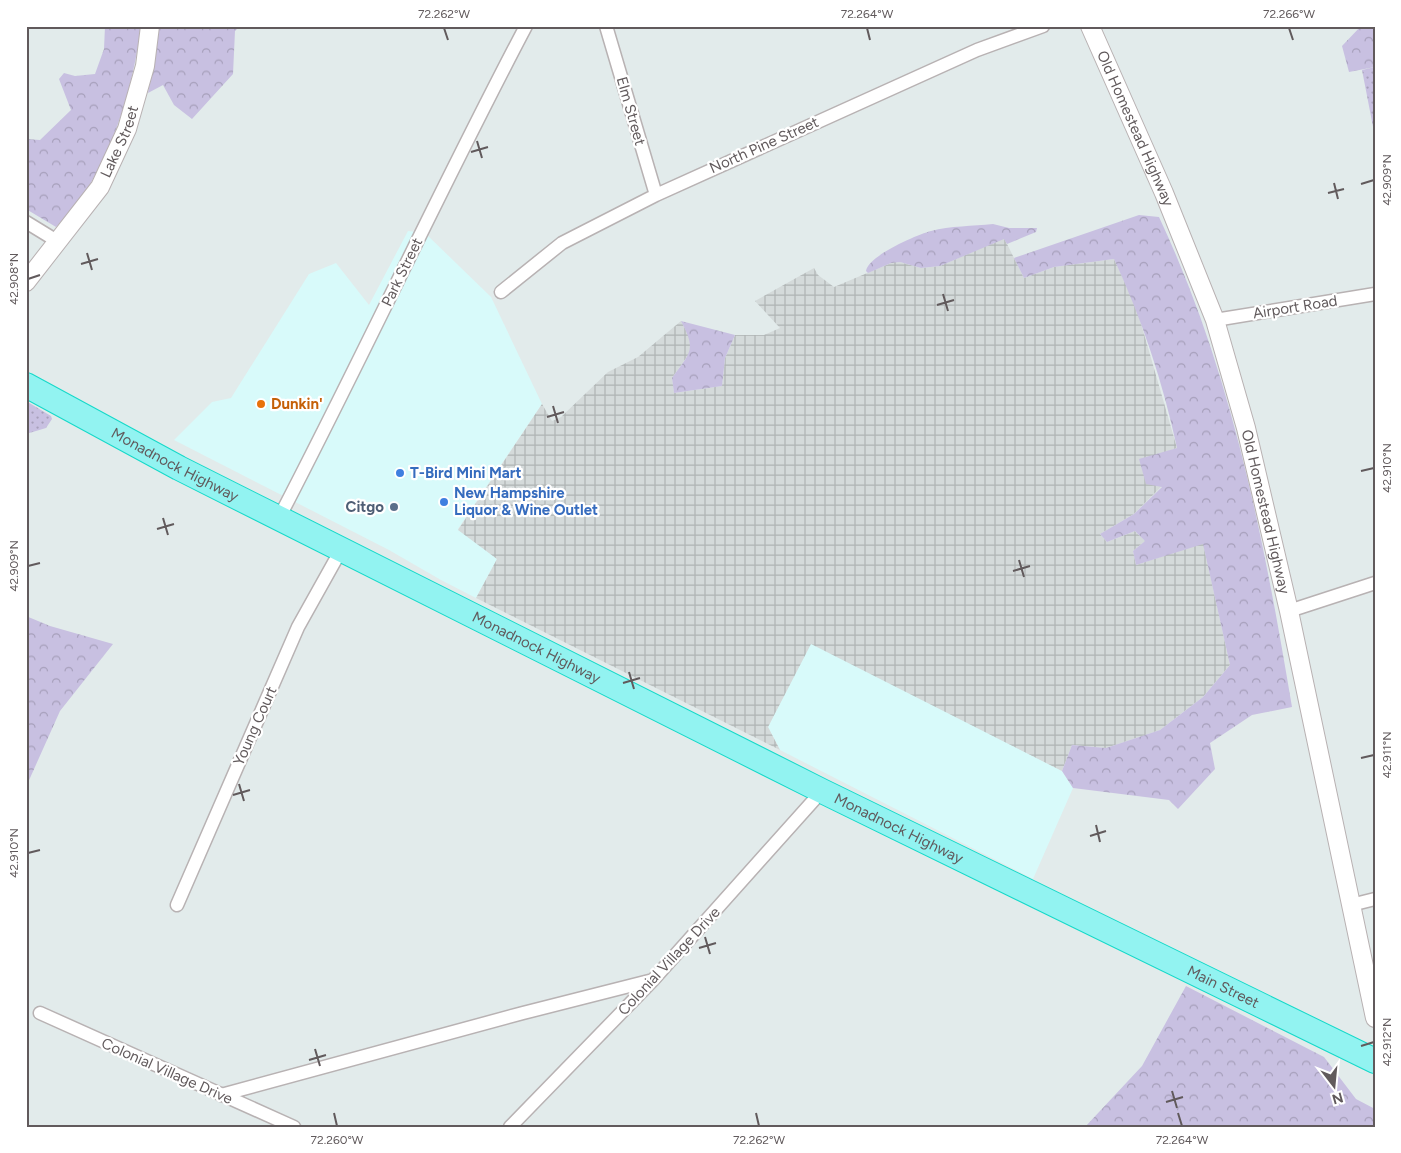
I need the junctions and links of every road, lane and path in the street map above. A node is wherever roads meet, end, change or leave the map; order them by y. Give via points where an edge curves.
1 (150, 26) edge
2 (526, 26) edge
3 (606, 26) edge
4 (1043, 26) edge
5 (1090, 26) edge
6 (656, 195) junction
7 (26, 222) edge
8 (57, 242) junction
9 (26, 263) edge
10 (26, 282) edge
11 (501, 292) dead end
12 (1375, 294) edge
13 (1215, 320) junction
14 (28, 384) edge
15 (279, 518) junction
16 (341, 550) junction
17 (1375, 583) edge
18 (1289, 611) junction
19 (822, 791) junction
20 (1375, 899) edge
21 (177, 905) dead end
22 (1352, 905) junction
23 (1071, 914) joint
24 (653, 980) junction
25 (40, 1013) dead end
26 (1375, 1018) edge
27 (1375, 1061) edge
28 (221, 1095) junction
29 (294, 1127) edge
30 (510, 1127) edge

1 - 8 main road, Lake Street via 145,66 127,129 100,186
2 - 15 street, Park Street
3 - 6 street, Elm Street
4 - 6 street, North Pine Street via 969,54
5 - 13 main road, Old Homestead Highway via 1164,193
6 - 11 street, North Pine Street via 562,243
7 - 8 street
8 - 9 main road, Lake Street
8 - 10 main road, Lake Street
12 - 13 street, Airport Road
13 - 18 main road, Old Homestead Highway via 1246,428
14 - 15 highway, Monadnock Highway via 179,468
15 - 16 highway, Monadnock Highway
16 - 19 highway, Monadnock Highway
16 - 21 street, Young Court via 298,627
17 - 18 street
18 - 22 main road, Old Homestead Highway
19 - 23 highway, Monadnock Highway
19 - 24 street, Colonial Village Drive
20 - 22 street
22 - 26 main road, Old Homestead Highway
23 - 27 highway, Main Street
24 - 28 street via 523,1012
24 - 30 street, Colonial Village Drive
25 - 28 street, Colonial Village Drive
28 - 29 street, Colonial Village Drive

